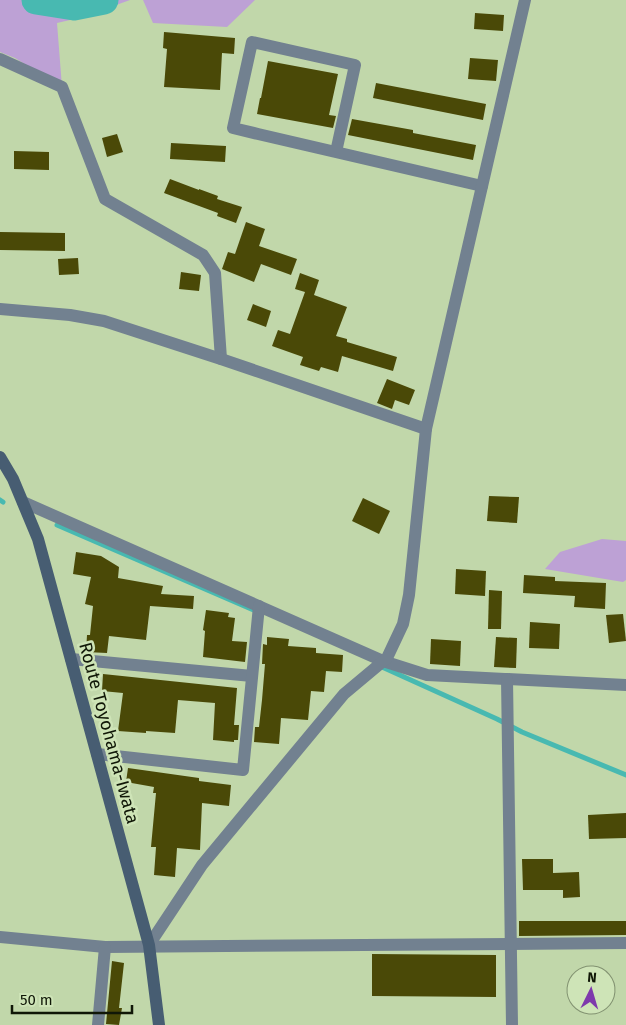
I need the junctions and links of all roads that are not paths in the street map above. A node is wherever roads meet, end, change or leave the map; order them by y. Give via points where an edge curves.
1 (525, 0) edge
2 (0, 59) edge
3 (336, 152) junction
4 (482, 186) junction
5 (0, 309) edge
6 (221, 359) junction
7 (426, 429) junction
8 (0, 457) edge
9 (23, 502) junction
10 (258, 606) junction
11 (71, 659) junction
12 (383, 661) junction
13 (252, 676) junction
14 (507, 678) junction
15 (626, 685) edge
16 (97, 754) junction
17 (0, 937) edge
18 (511, 943) junction
19 (626, 943) edge
20 (149, 945) junction
21 (105, 947) junction
22 (98, 1025) edge
23 (159, 1025) edge
24 (512, 1025) edge

1 - 4 street
2 - 6 street via 62,87 105,199 203,255 215,273
3 - 3 street via 233,128 252,42 356,65
3 - 4 street
4 - 7 street
5 - 6 street via 104,321
6 - 7 street
7 - 12 street via 409,595 403,624
8 - 9 main road, Route Toyohama-Iwata
9 - 10 street
9 - 11 main road, Route Toyohama-Iwata via 38,539
10 - 12 street
10 - 13 street
11 - 13 street
11 - 16 main road, Route Toyohama-Iwata
12 - 14 street via 427,675
12 - 20 street via 344,694 202,865
13 - 16 street via 243,770
14 - 15 street
14 - 18 street
16 - 20 main road, Route Toyohama-Iwata
17 - 21 street
18 - 19 street
18 - 20 street
18 - 24 street
20 - 21 street
20 - 23 main road, Route Toyohama-Iwata
21 - 22 street

